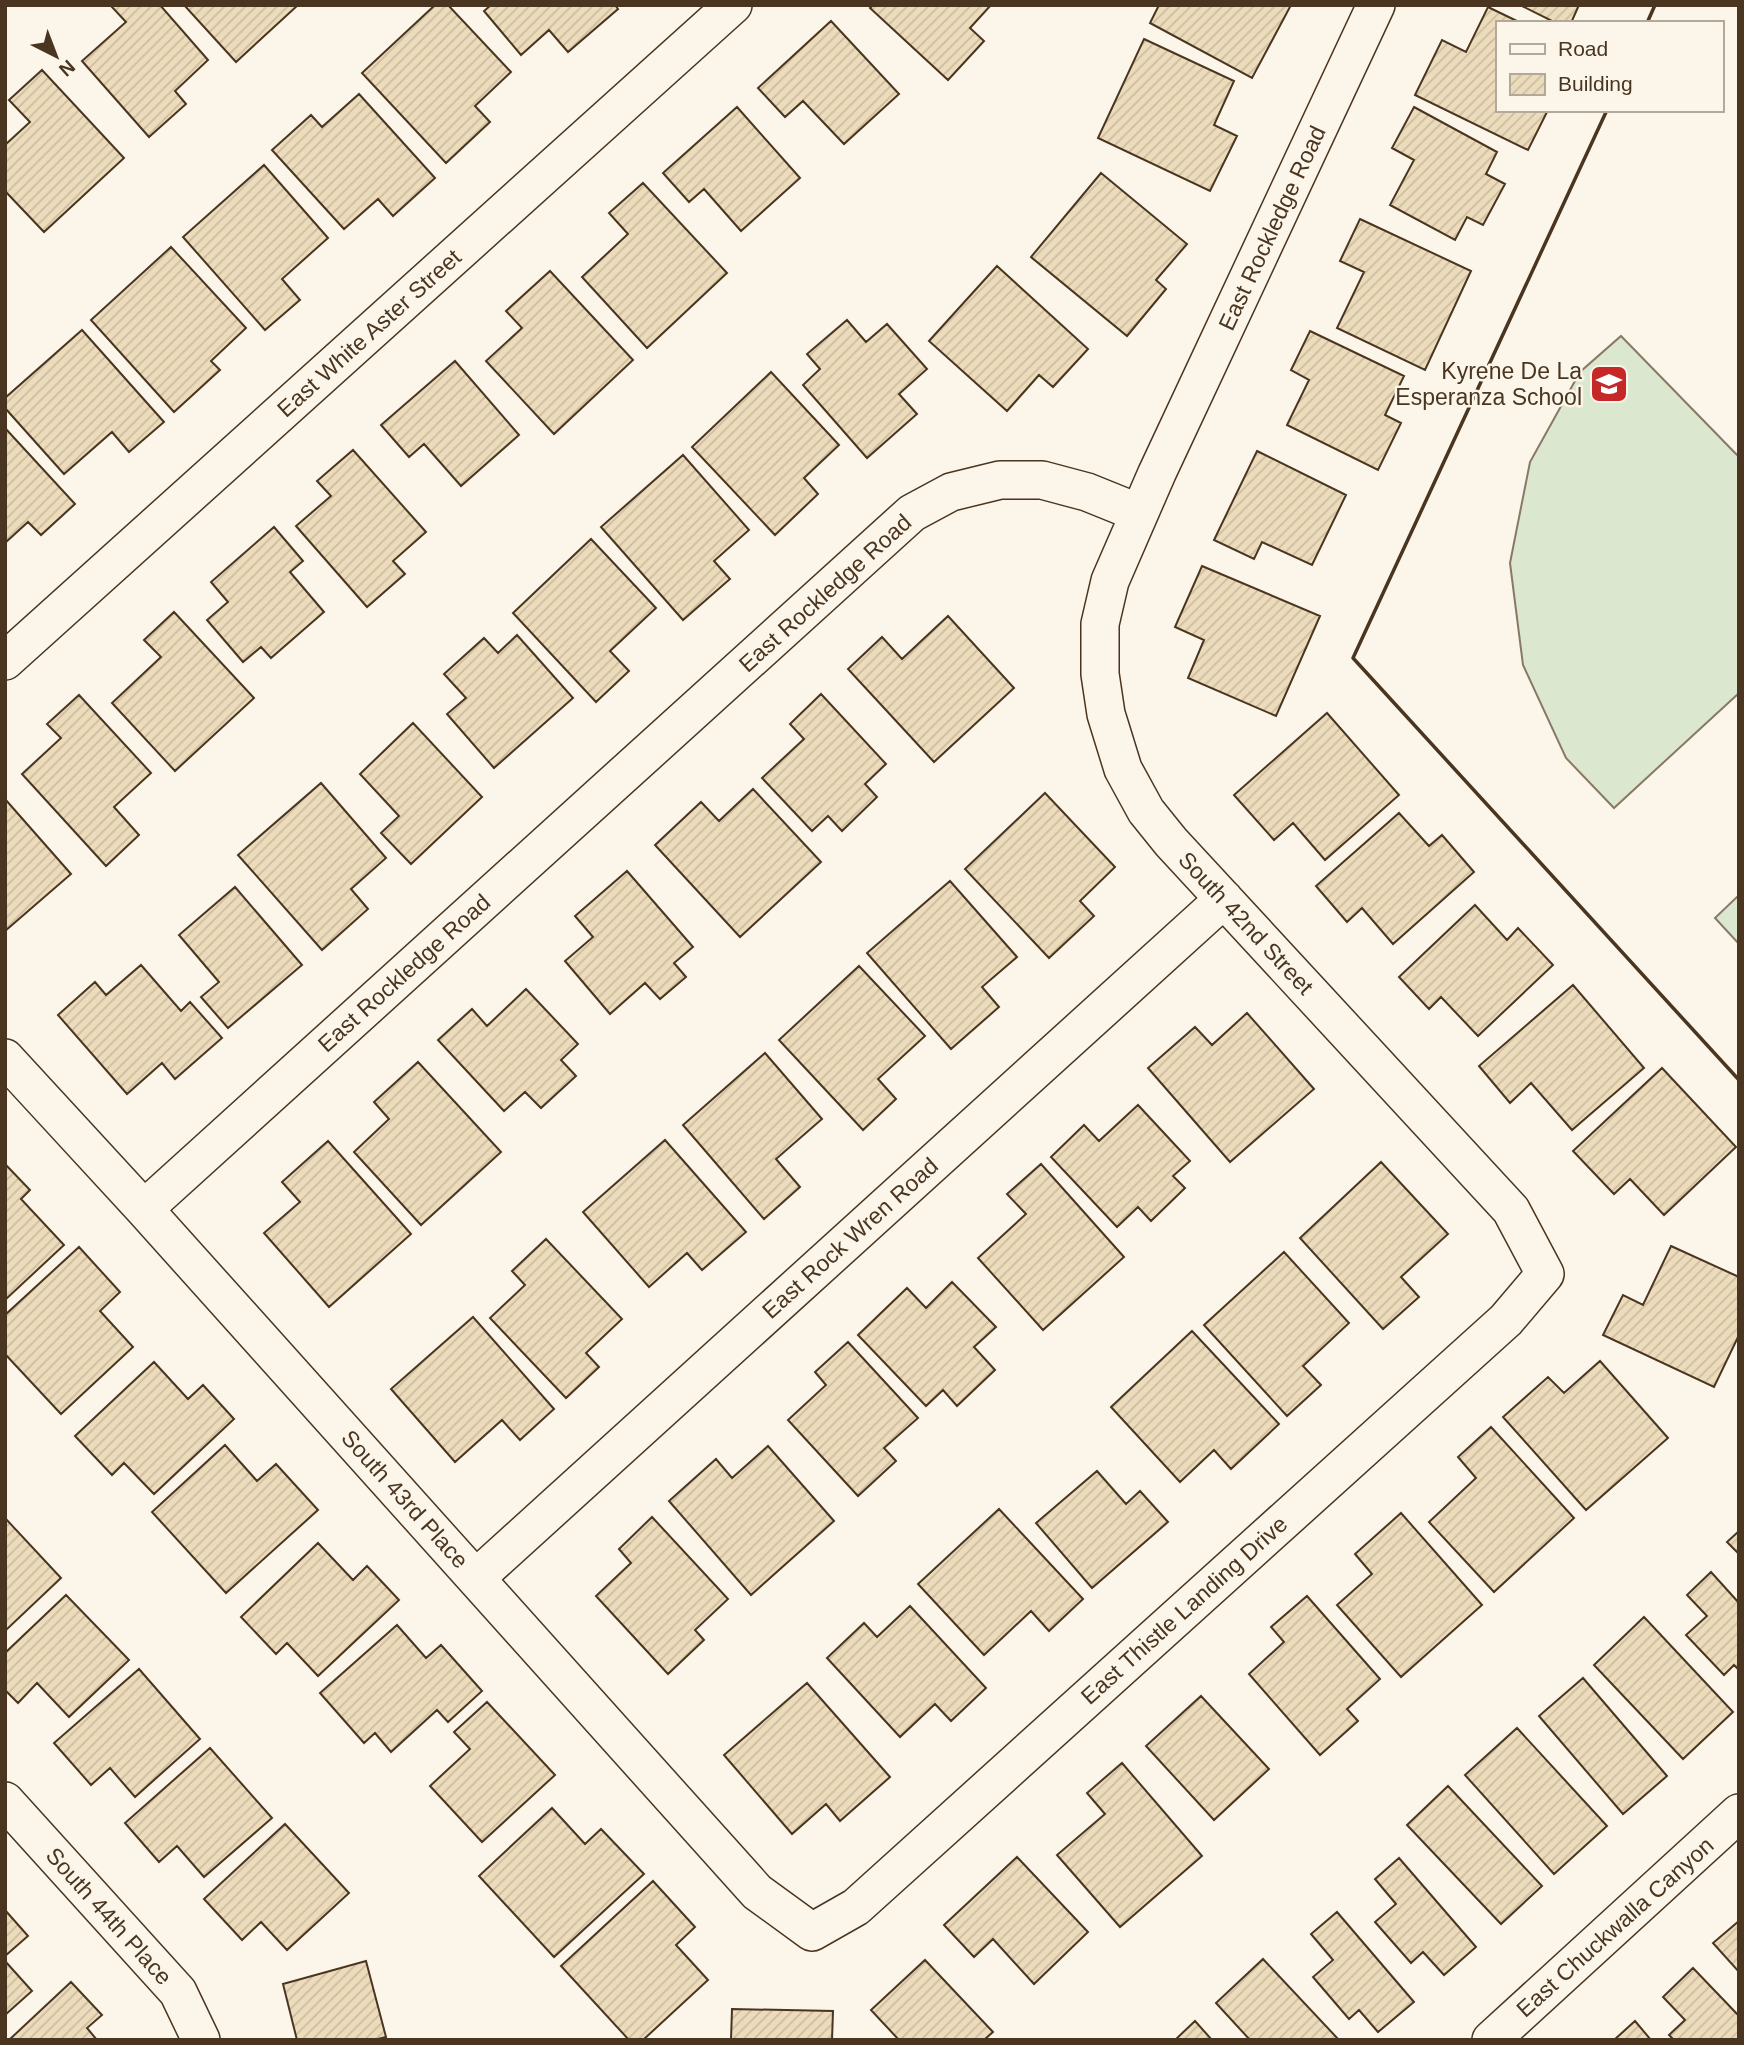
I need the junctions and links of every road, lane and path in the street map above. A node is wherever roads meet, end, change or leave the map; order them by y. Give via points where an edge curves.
1 (733, 5) edge
2 (1376, 5) edge
3 (1139, 513) junction
4 (5, 661) edge
5 (1224, 898) junction
6 (5, 1058) edge
7 (144, 1209) junction
8 (1545, 1274) joint
9 (476, 1578) junction
10 (5, 1801) edge
11 (1739, 1813) edge
12 (812, 1932) joint
13 (201, 2040) edge
14 (1491, 2040) edge

1 - 4 street, East White Aster Street
2 - 3 street, East Rockledge Road
3 - 5 street, South 42nd Street via 1110,581 1100,624 1106,714 1124,769 1146,811
3 - 7 street, East Rockledge Road via 1042,480 1000,480 951,492 912,513
5 - 8 street, South 42nd Street via 1511,1210
5 - 9 street, East Rock Wren Road
6 - 7 street, South 43rd Place
7 - 9 street, South 43rd Place
8 - 12 street, East Thistle Landing Drive via 1506,1320 856,1907
9 - 12 street, South 43rd Place via 757,1892
10 - 13 street, South 44th Place via 178,1992
11 - 14 street, East Chuckwalla Canyon

